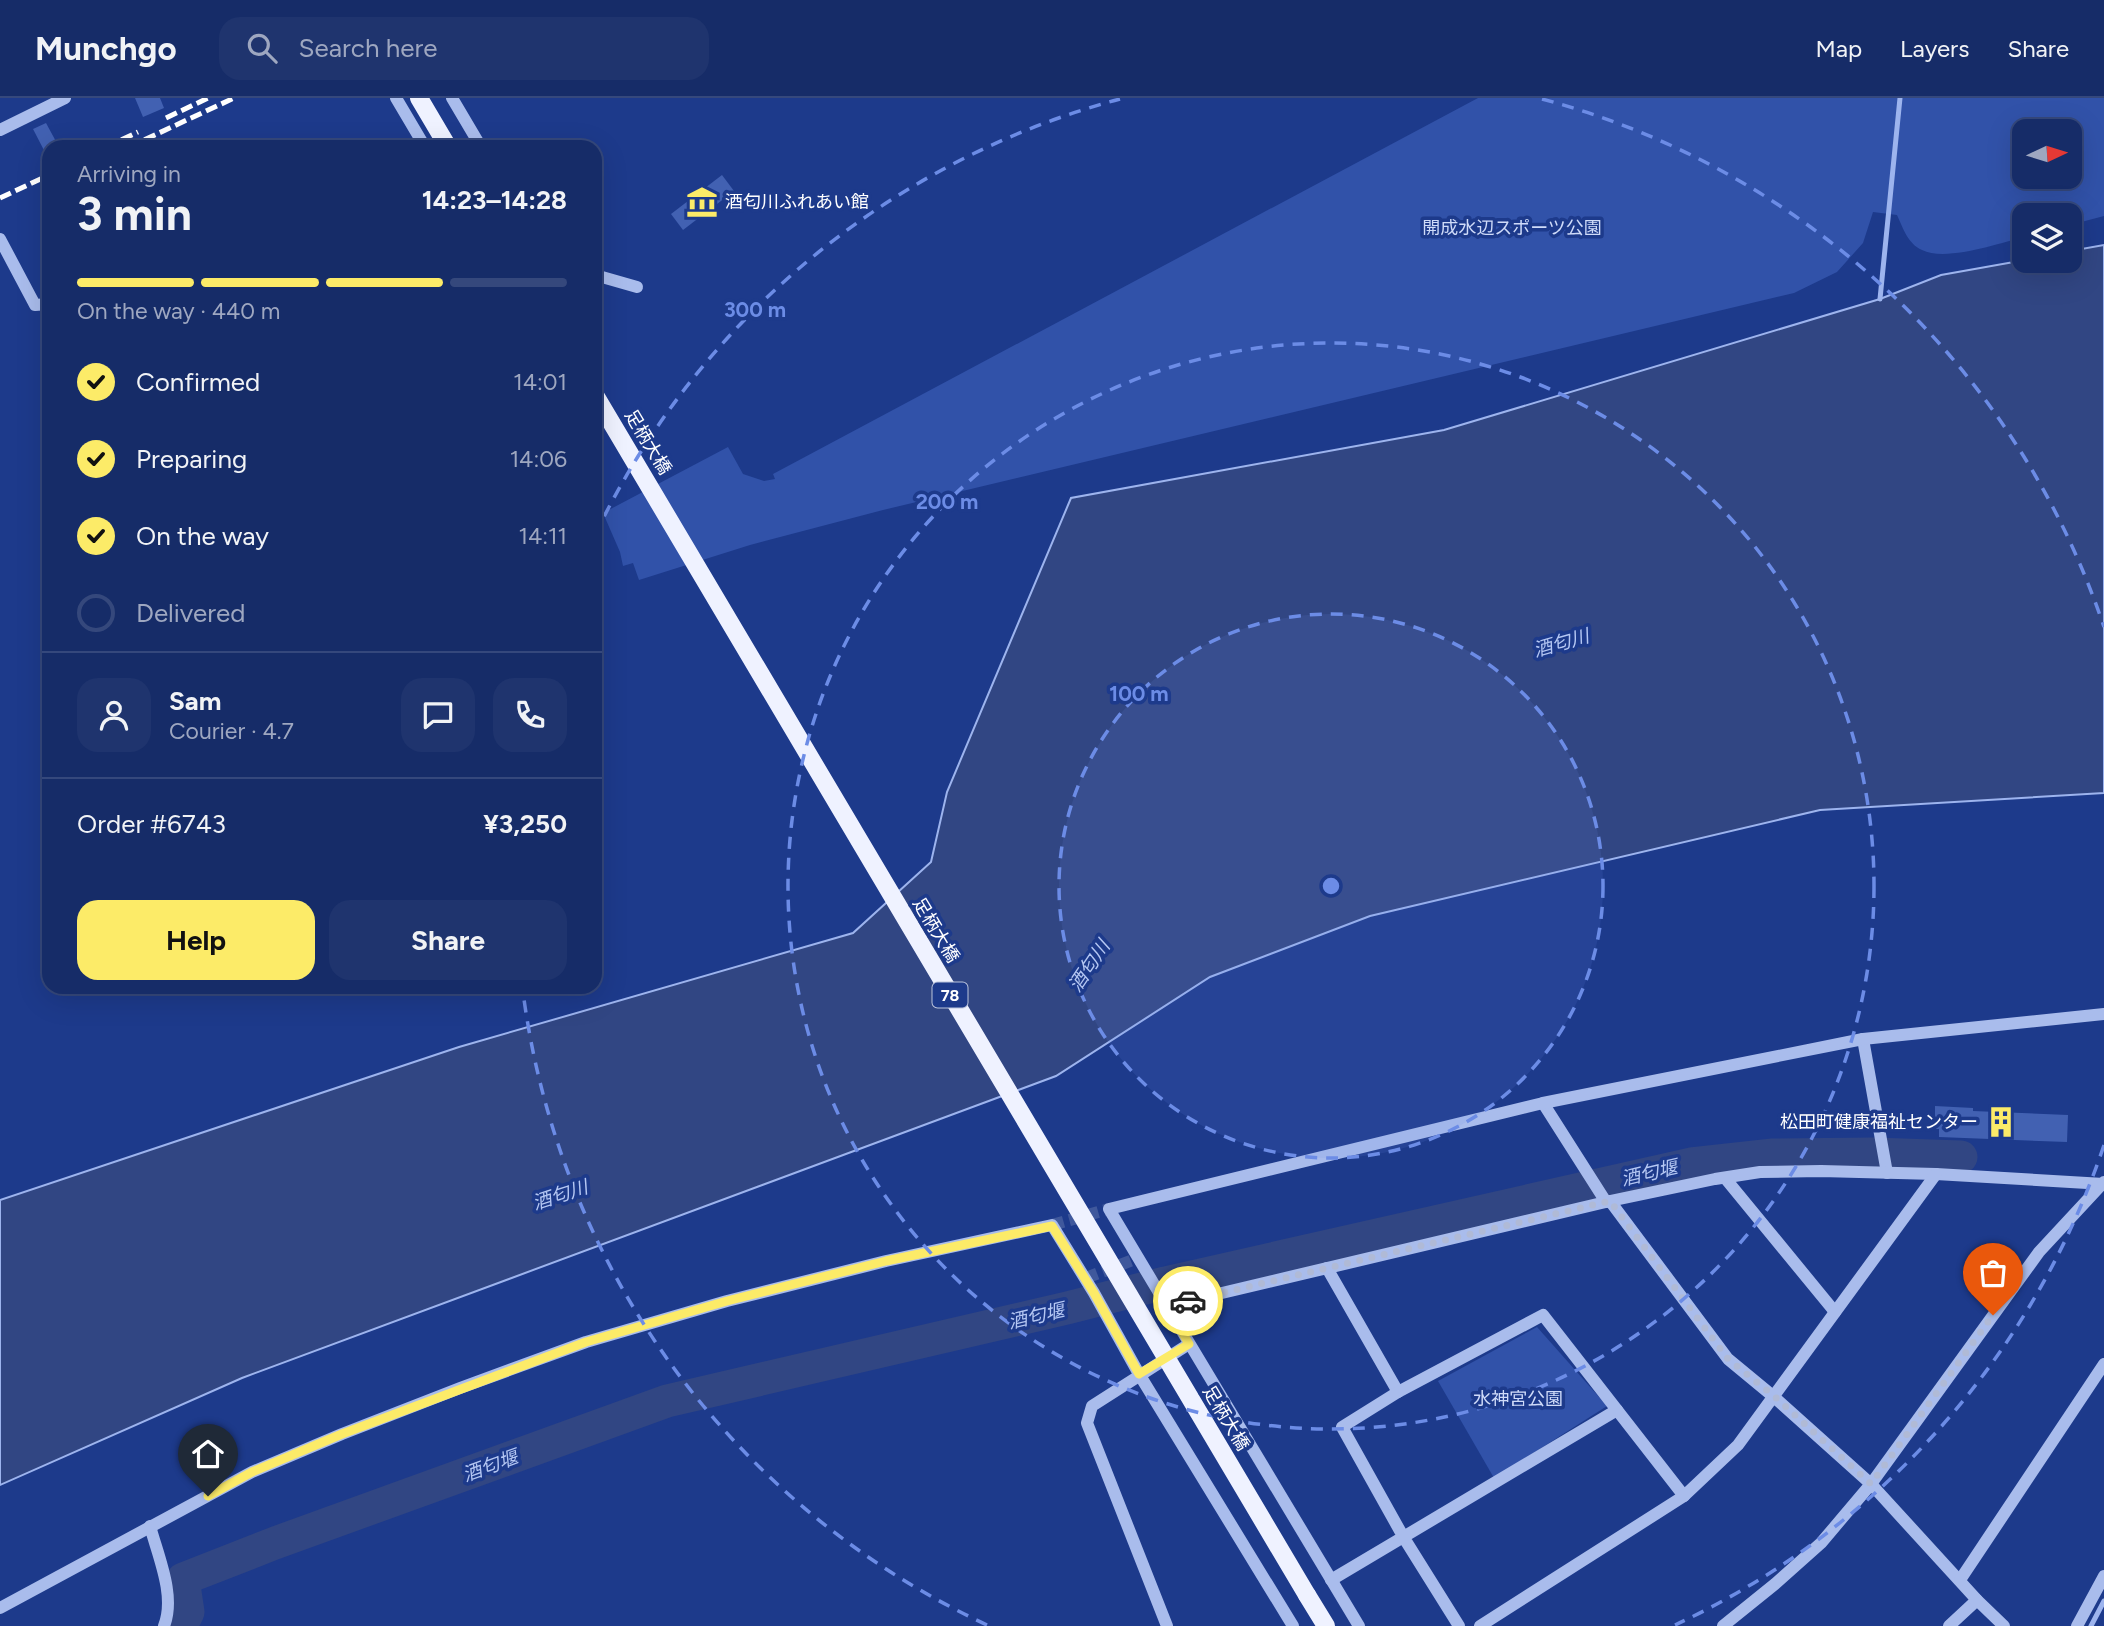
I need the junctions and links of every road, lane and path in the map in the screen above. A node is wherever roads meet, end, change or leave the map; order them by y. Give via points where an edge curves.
1 (65, 98) edge
2 (396, 98) edge
3 (419, 98) edge
4 (452, 98) edge
5 (0, 130) edge
6 (421, 140) edge
7 (444, 140) edge
8 (477, 140) edge
9 (0, 237) edge
10 (602, 277) edge
11 (637, 287) dead end
12 (42, 304) edge
13 (602, 407) edge
14 (2104, 1014) edge
15 (1863, 1039) junction
16 (1543, 1103) junction
17 (1886, 1168) junction
18 (1936, 1174) junction
19 (1726, 1178) junction
20 (2103, 1183) edge
21 (1605, 1198) junction
22 (1326, 1268) junction
23 (1163, 1301) junction
24 (1835, 1312) junction
25 (1189, 1344) junction
26 (2104, 1364) edge
27 (1139, 1374) junction
28 (1398, 1392) junction
29 (1774, 1396) junction
30 (1617, 1410) junction
31 (1871, 1484) junction
32 (1684, 1496) junction
33 (150, 1526) junction
34 (1404, 1538) junction
35 (2104, 1576) edge
36 (1331, 1580) junction
37 (1961, 1580) junction
38 (1977, 1601) junction
39 (0, 1608) edge
40 (1287, 1624) edge
41 (164, 1626) edge
42 (1167, 1626) edge
43 (1326, 1626) edge
44 (1359, 1626) edge
45 (1459, 1626) edge
46 (1480, 1626) edge
47 (1723, 1626) edge
48 (1950, 1626) edge
49 (2004, 1626) edge
50 (2077, 1626) edge

1 - 5 street
2 - 6 street
3 - 7 main road
4 - 8 street
9 - 12 street via 35,305
10 - 11 street
13 - 43 main road, 足柄大橋 / 78, bridge
14 - 15 street
15 - 16 street
15 - 17 street
16 - 21 street
16 - 23 street via 1110,1209
17 - 18 street
17 - 19 street via 1760,1172
18 - 20 street
18 - 24 street
19 - 21 street
19 - 24 street
20 - 31 street via 2039,1252
21 - 22 street
21 - 29 street via 1728,1359
22 - 23 street
22 - 28 street
23 - 25 street
24 - 29 street
25 - 27 street
25 - 36 street
26 - 37 street
27 - 33 street via 1052,1226 886,1261 586,1342 342,1434 252,1472
27 - 40 street
27 - 42 street via 1092,1406 1087,1423
28 - 30 street via 1544,1315
28 - 34 street via 1342,1427
29 - 31 street
29 - 32 street via 1738,1445
30 - 32 street
30 - 34 street
31 - 37 street
31 - 47 street via 1821,1542
32 - 46 street
33 - 39 street
33 - 41 street via 166,1587 169,1615
34 - 36 street
34 - 45 street
35 - 50 street
36 - 44 street
37 - 38 street
38 - 48 street
38 - 49 street

